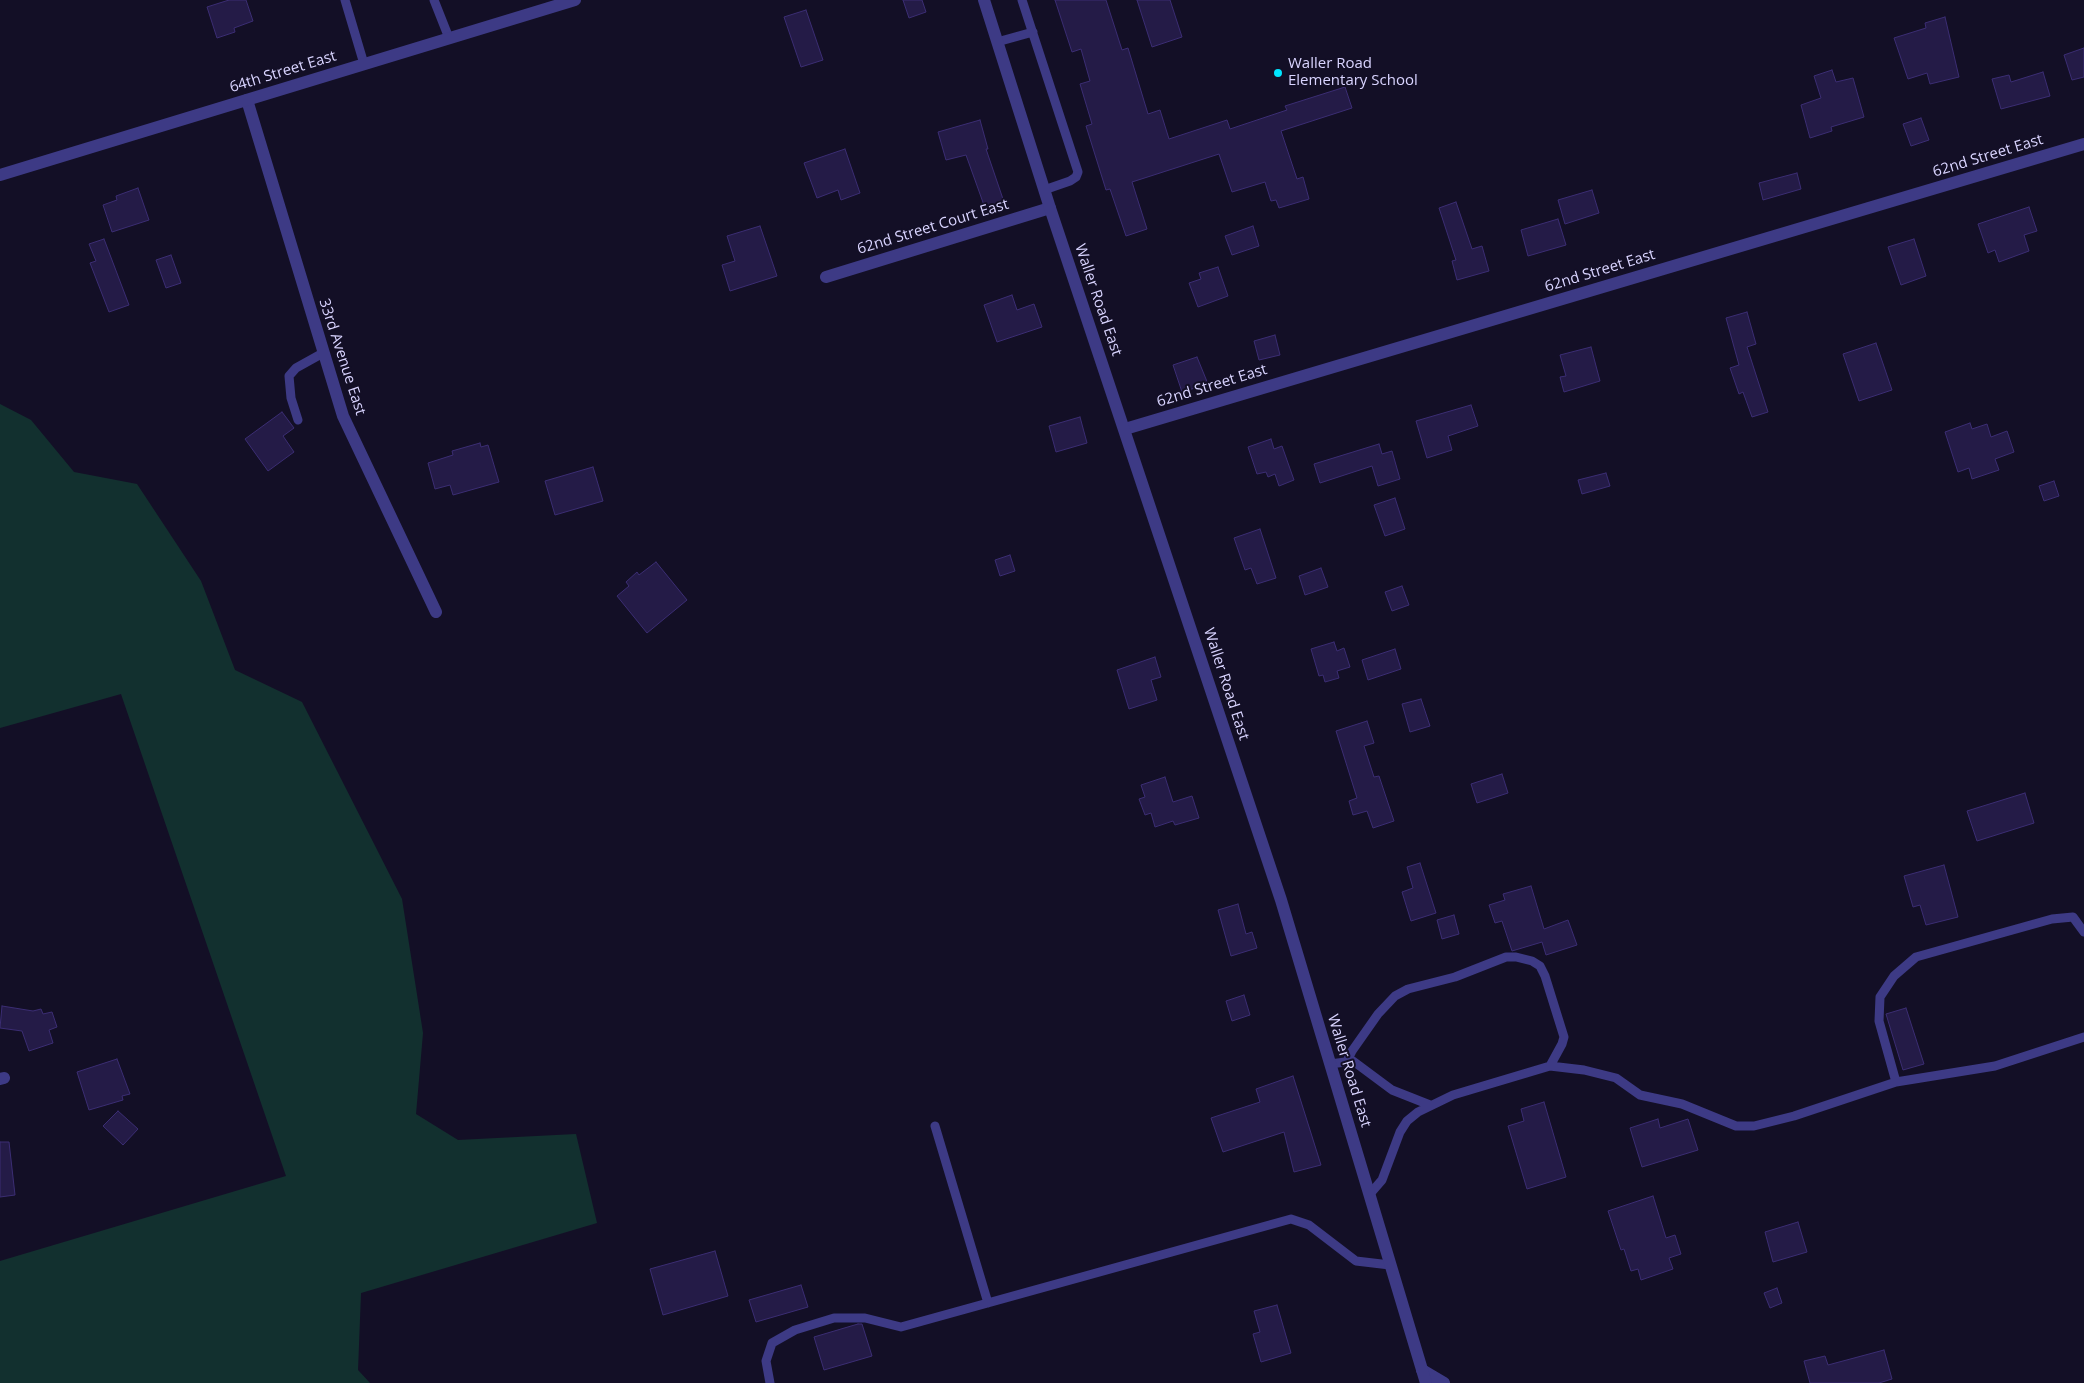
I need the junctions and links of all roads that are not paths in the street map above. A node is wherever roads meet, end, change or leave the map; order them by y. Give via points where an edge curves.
1 (345, 0) edge
2 (434, 0) edge
3 (575, 0) edge
4 (984, 0) edge
5 (1022, 0) edge
6 (1032, 32) junction
7 (449, 38) junction
8 (997, 42) junction
9 (364, 64) junction
10 (247, 100) junction
11 (2084, 144) edge
12 (0, 174) edge
13 (1044, 190) junction
14 (1050, 208) junction
15 (826, 277) dead end
16 (323, 352) junction
17 (298, 420) dead end
18 (1125, 429) junction
19 (436, 612) dead end
20 (2084, 932) edge
21 (2084, 1037) edge
22 (1347, 1061) junction
23 (1330, 1064) junction
24 (1550, 1066) junction
25 (1896, 1082) junction
26 (1430, 1105) junction
27 (935, 1126) dead end
28 (1369, 1195) junction
29 (1390, 1265) junction
30 (988, 1303) junction
31 (1422, 1370) junction
32 (770, 1383) edge
33 (1426, 1383) edge
34 (1444, 1383) edge

1 - 9 lane
2 - 7 lane
3 - 7 street, 64th Street East
4 - 8 street, Waller Road East
5 - 6 lane
6 - 8 lane
6 - 13 lane via 1078,172 1070,181
7 - 9 street, 64th Street East
8 - 13 street, Waller Road East
9 - 10 street, 64th Street East
10 - 12 street, 64th Street East
10 - 16 street, 33rd Avenue East
11 - 18 street, 62nd Street East
13 - 14 street, Waller Road East
14 - 15 street, 62nd Street Court East
14 - 18 street, Waller Road East
16 - 17 lane via 289,376
16 - 19 street, 33rd Avenue East via 355,445
18 - 23 street, Waller Road East via 1281,900
20 - 25 lane via 2073,917 2052,919 1916,957 1894,976 1880,997 1879,1021
21 - 25 lane via 1995,1066
22 - 23 lane
22 - 24 lane via 1378,1014 1395,996 1408,989 1516,957 1540,966 1545,976 1564,1037
22 - 26 lane via 1353,1061 1392,1090
23 - 28 street, Waller Road East
24 - 25 lane via 1616,1078 1640,1095 1682,1104 1736,1126 1754,1126 1794,1116
24 - 26 lane
26 - 28 lane via 1407,1121 1382,1180
27 - 30 lane
28 - 29 street, Waller Road East
29 - 30 lane via 1356,1261 1308,1225 1291,1219
29 - 31 street, Waller Road East
30 - 32 lane via 901,1327 865,1318 842,1318 795,1330 772,1343 766,1361
31 - 33 street, Waller Road East
31 - 34 street

